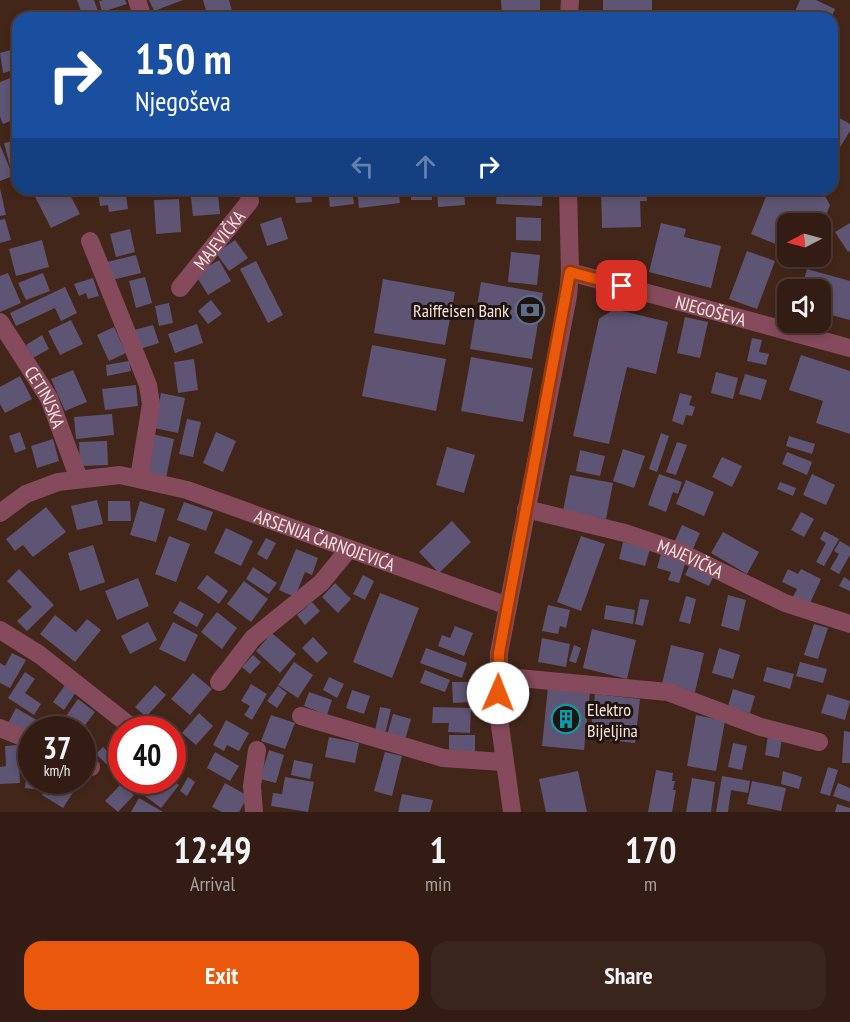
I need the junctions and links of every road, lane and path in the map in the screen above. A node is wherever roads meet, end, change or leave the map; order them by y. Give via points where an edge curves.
1 (249, 195) edge
2 (568, 195) edge
3 (90, 240) dead end
4 (570, 272) junction
5 (180, 288) dead end
6 (0, 322) edge
7 (850, 348) edge
8 (139, 478) junction
9 (79, 479) junction
10 (526, 509) junction
11 (0, 513) edge
12 (349, 549) junction
13 (508, 606) junction
14 (850, 624) edge
15 (0, 630) edge
16 (498, 676) junction
17 (219, 682) dead end
18 (117, 716) edge
19 (301, 716) dead end
20 (0, 728) edge
21 (18, 735) edge
22 (819, 742) dead end
23 (257, 750) dead end
24 (503, 762) junction
25 (254, 812) edge
26 (512, 812) edge

1 - 5 street, MAJEVIČKA via 250,201
2 - 4 street
3 - 8 street via 148,385 151,404
4 - 7 street, NJEGOŠEVA
4 - 10 street
6 - 9 street, CETINJSKA via 49,398
8 - 9 street, ARSENIJA ČARNOJEVIĆA via 120,475
8 - 12 street, ARSENIJA ČARNOJEVIĆA via 187,490
9 - 11 street, ARSENIJA ČARNOJEVIĆA via 26,494
10 - 13 street
10 - 14 street, MAJEVIČKA via 625,532 678,551 785,603
12 - 13 street, ARSENIJA ČARNOJEVIĆA
12 - 17 street via 321,583 253,638
13 - 16 street
15 - 18 street via 40,655
16 - 22 street via 668,692 762,727
16 - 24 street
19 - 24 street via 443,758
20 - 21 street
23 - 25 street via 252,786
24 - 26 street

